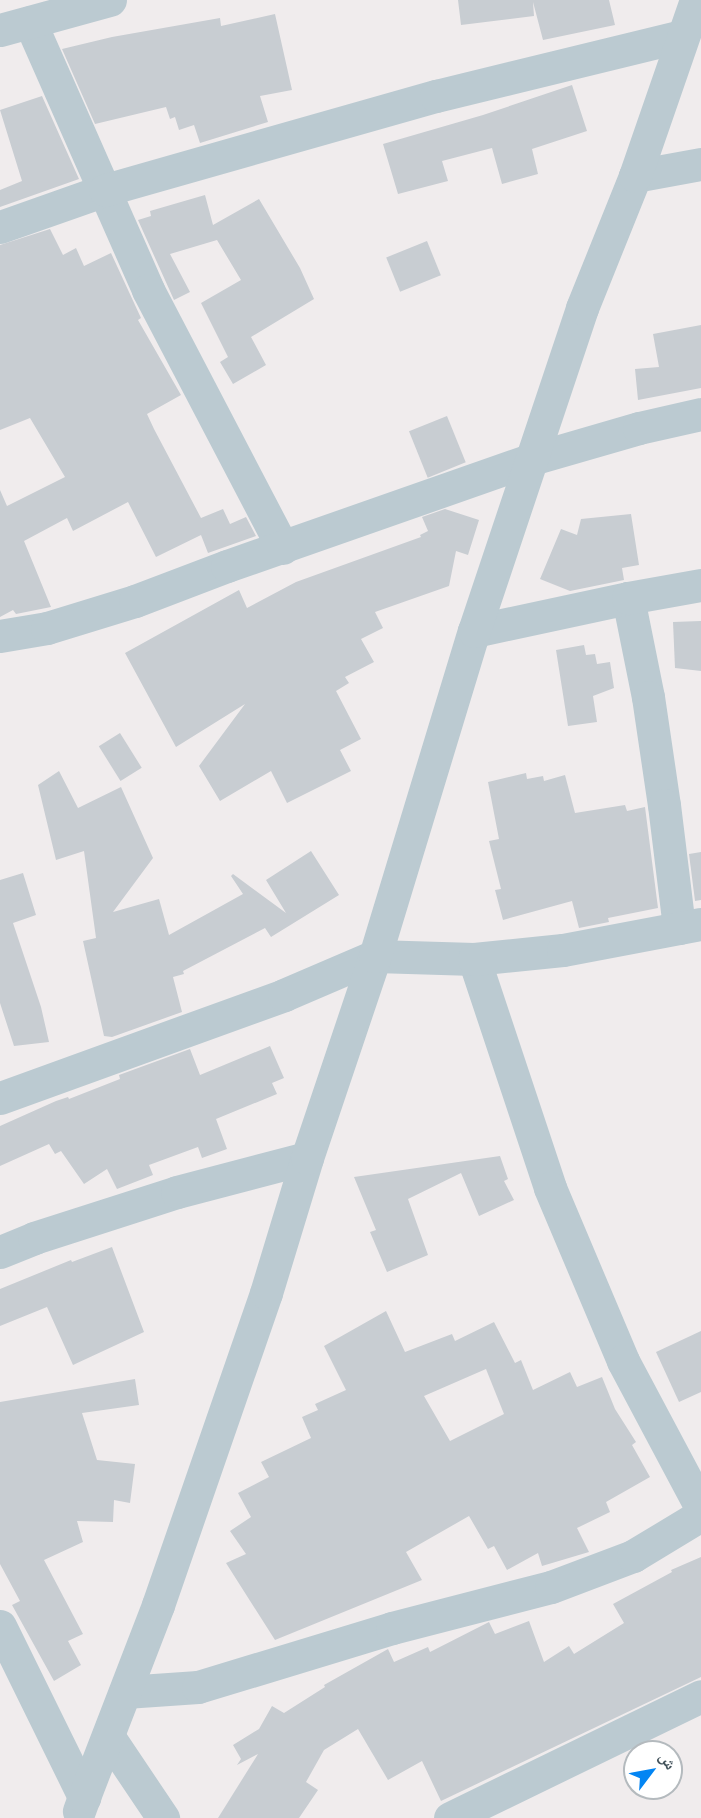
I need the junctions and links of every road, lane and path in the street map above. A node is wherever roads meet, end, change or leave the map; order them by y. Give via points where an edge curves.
1 (110, 0) edge
2 (696, 0) edge
3 (15, 26) edge
4 (683, 36) junction
5 (701, 164) edge
6 (635, 176) junction
7 (105, 190) junction
8 (0, 227) edge
9 (701, 414) edge
10 (532, 459) junction
11 (283, 548) junction
12 (701, 585) edge
13 (628, 598) junction
14 (474, 631) junction
15 (0, 636) edge
16 (690, 926) edge
17 (375, 956) junction
18 (474, 959) junction
19 (0, 1098) edge
20 (308, 1158) junction
21 (0, 1252) edge
22 (701, 1508) edge
23 (701, 1515) edge
24 (0, 1626) edge
25 (6, 1659) edge
26 (125, 1692) junction
27 (701, 1696) edge
28 (108, 1736) junction
29 (80, 1807) edge
30 (163, 1818) edge
31 (450, 1818) edge

1 - 3 street
2 - 4 street
3 - 7 street
4 - 6 street
4 - 7 street via 436,96
5 - 6 street
6 - 10 street via 582,308
7 - 8 street
7 - 11 street via 148,290
9 - 10 street
10 - 11 street
10 - 14 street
11 - 15 street via 135,602 47,628
12 - 13 street
13 - 14 street
13 - 16 street
14 - 17 street
16 - 18 street via 563,950
17 - 18 street
17 - 19 street via 284,995
17 - 20 street
18 - 22 street via 550,1188 623,1361
20 - 21 street via 177,1192
20 - 26 street via 246,1354
23 - 26 street via 633,1557 551,1587 392,1628 198,1688
24 - 25 street
25 - 29 street
26 - 28 street
27 - 31 street
28 - 29 street
28 - 30 street

